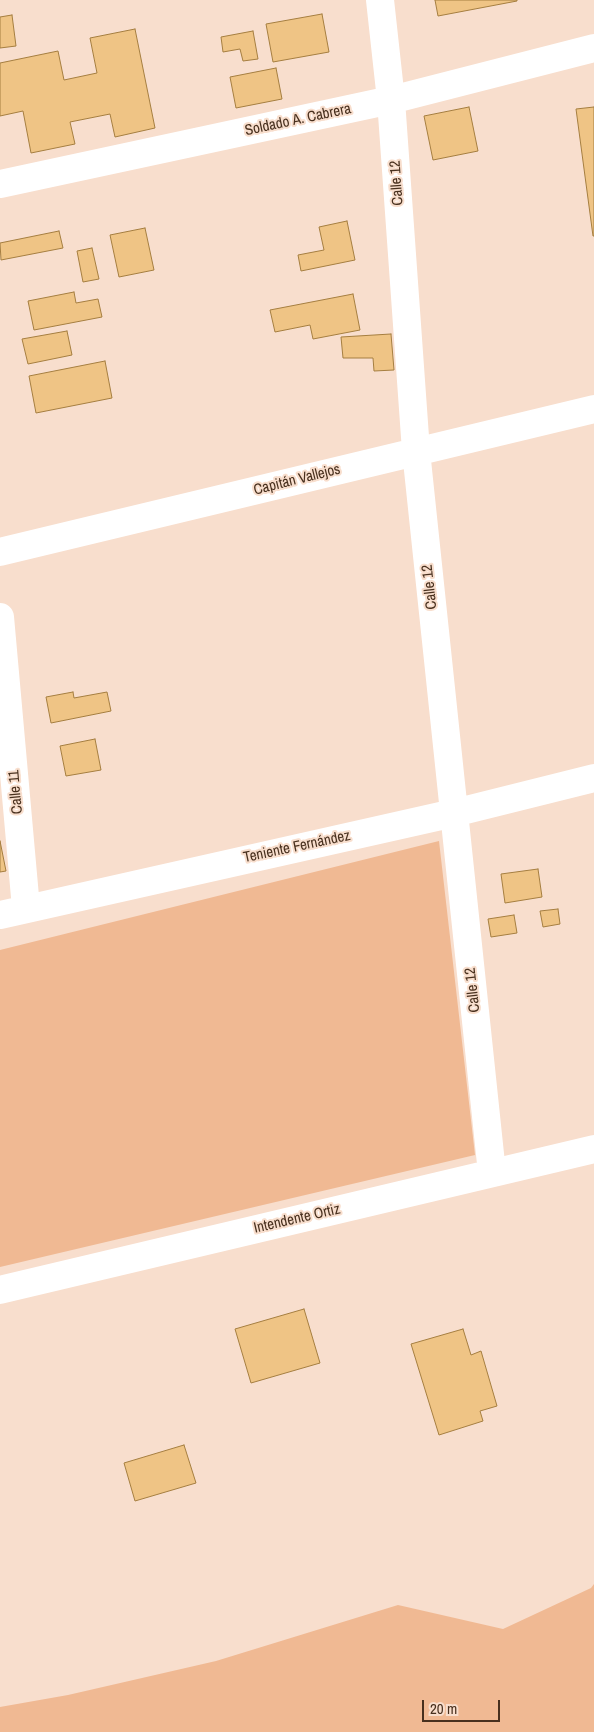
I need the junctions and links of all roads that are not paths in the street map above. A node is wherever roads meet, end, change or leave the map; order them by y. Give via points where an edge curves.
1 (380, 0) edge
2 (594, 48) edge
3 (391, 100) junction
4 (0, 184) edge
5 (594, 409) edge
6 (416, 451) junction
7 (0, 552) edge
8 (0, 617) edge
9 (594, 778) edge
10 (454, 813) junction
11 (26, 908) junction
12 (0, 915) edge
13 (594, 1149) edge
14 (492, 1173) junction
15 (0, 1290) edge

1 - 3 street, Calle 12
2 - 3 street, Soldado A. Cabrera
3 - 4 street, Soldado A. Cabrera
3 - 6 street, Calle 12
5 - 6 street, Capitán Vallejos
6 - 7 street, Capitán Vallejos
6 - 10 street, Calle 12
8 - 11 street, Calle 11
9 - 10 street, Teniente Fernández
10 - 11 street, Teniente Fernández
10 - 14 street, Calle 12
11 - 12 street, Teniente Fernández
13 - 14 street, Intendente Ortiz
14 - 15 street, Intendente Ortiz

